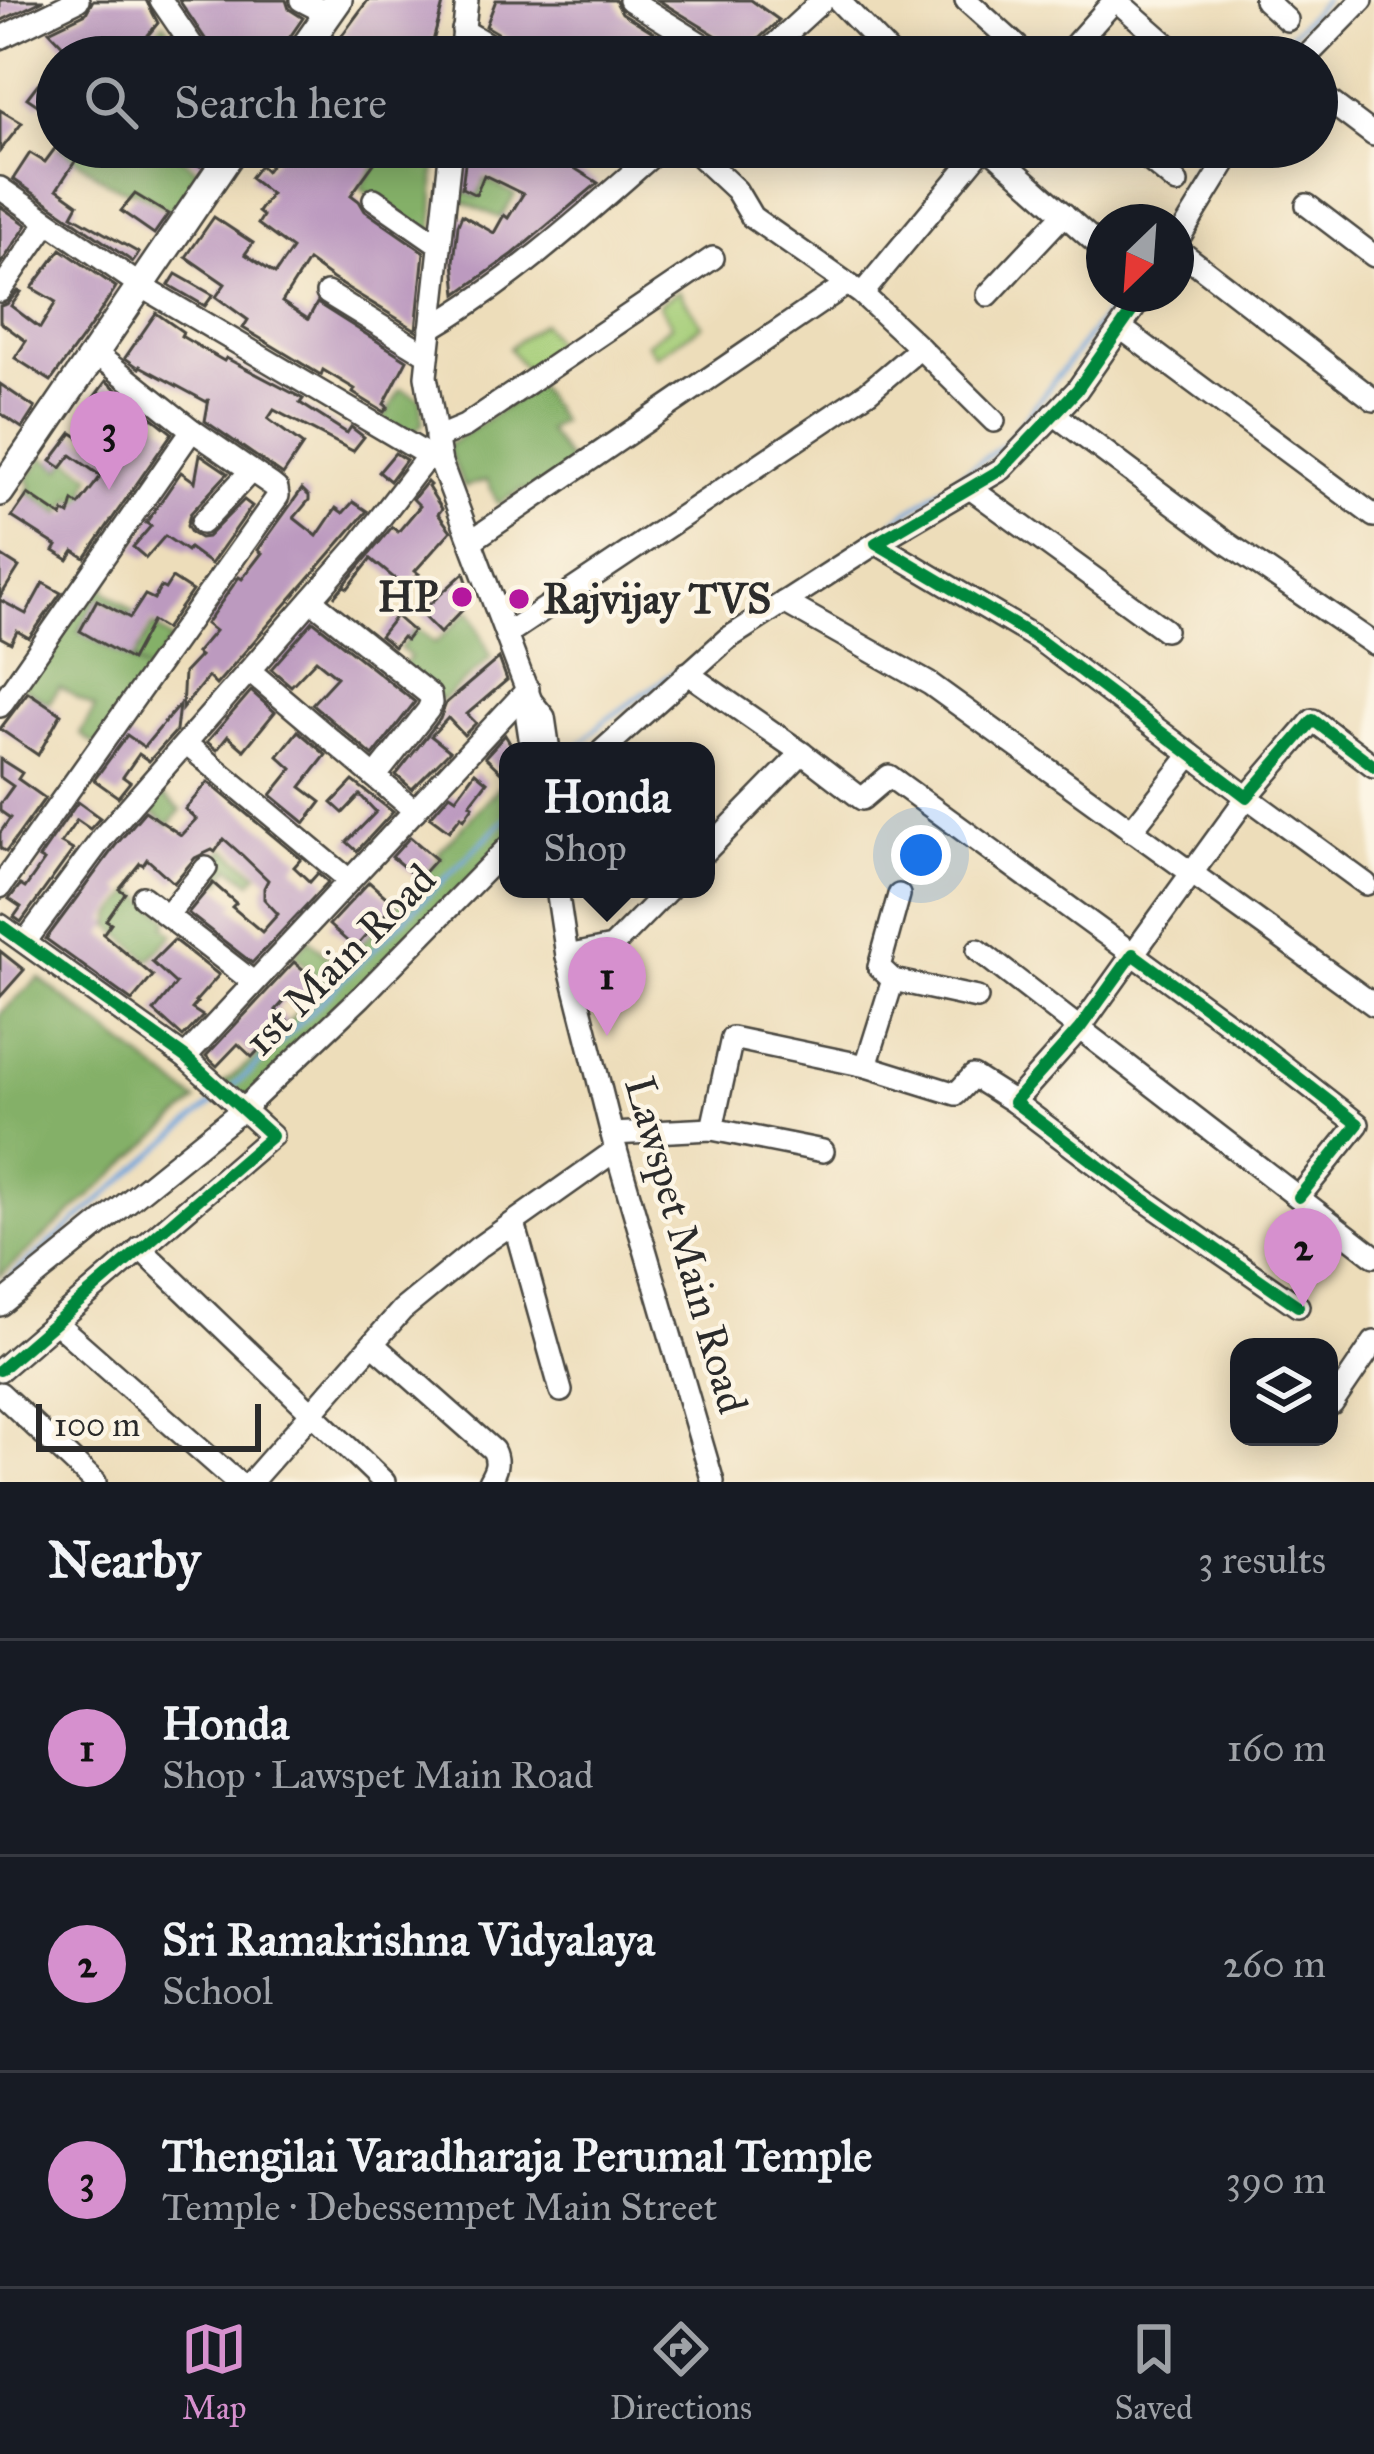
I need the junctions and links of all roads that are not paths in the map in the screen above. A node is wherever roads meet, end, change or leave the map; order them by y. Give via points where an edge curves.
1 (161, 0) edge
2 (301, 0) edge
3 (467, 0) edge
4 (630, 0) edge
5 (823, 0) edge
6 (838, 0) edge
7 (965, 0) edge
8 (1115, 0) edge
9 (1265, 0) edge
10 (1364, 0) edge
11 (68, 2) edge
12 (1374, 6) edge
13 (333, 7) edge
14 (1287, 20) dead end
15 (464, 30) junction
16 (186, 36) edge
17 (313, 36) edge
18 (463, 36) edge
19 (474, 36) edge
20 (688, 36) edge
21 (784, 36) edge
22 (873, 36) edge
23 (1005, 36) edge
24 (1083, 36) edge
25 (1157, 36) edge
26 (1327, 36) edge
27 (0, 38) edge
28 (1338, 108) edge
29 (1374, 135) edge
30 (221, 168) edge
31 (449, 168) edge
32 (638, 168) edge
33 (712, 168) edge
34 (966, 168) edge
35 (1010, 168) edge
36 (1159, 168) edge
37 (1222, 168) edge
38 (1177, 183) dead end
39 (0, 188) edge
40 (374, 199) dead end
41 (1307, 205) dead end
42 (1064, 214) junction
43 (1194, 216) edge
44 (47, 223) junction
45 (1086, 234) edge
46 (440, 245) junction
47 (1374, 256) edge
48 (712, 258) dead end
49 (1194, 260) edge
50 (141, 286) junction
51 (854, 289) junction
52 (0, 291) edge
53 (328, 293) dead end
54 (988, 295) dead end
55 (1132, 312) edge
56 (431, 328) junction
57 (1121, 328) junction
58 (920, 348) junction
59 (95, 353) junction
60 (428, 355) junction
61 (1372, 396) edge
62 (1054, 414) junction
63 (994, 422) dead end
64 (192, 430) junction
65 (435, 452) junction
66 (251, 471) junction
67 (970, 488) junction
68 (0, 492) edge
69 (1374, 517) edge
70 (202, 523) dead end
71 (471, 541) junction
72 (876, 543) junction
73 (311, 600) junction
74 (784, 602) junction
75 (1165, 630) dead end
76 (506, 634) junction
77 (1374, 644) edge
78 (250, 671) junction
79 (687, 673) junction
80 (530, 695) junction
81 (0, 706) edge
82 (531, 742) edge
83 (548, 742) edge
84 (612, 742) edge
85 (186, 744) junction
86 (802, 752) junction
87 (1191, 754) junction
88 (1374, 766) edge
89 (375, 777) junction
90 (1247, 797) junction
91 (415, 811) junction
92 (1131, 831) junction
93 (715, 842) edge
94 (499, 856) edge
95 (206, 868) dead end
96 (1191, 874) junction
97 (349, 880) junction
98 (1366, 884) dead end
99 (0, 887) edge
100 (898, 895) dead end
101 (143, 897) dead end
102 (558, 898) edge
103 (659, 898) edge
104 (167, 915) junction
105 (0, 925) edge
106 (25, 942) junction
107 (978, 950) dead end
108 (1133, 954) junction
109 (567, 956) junction
110 (893, 980) junction
111 (253, 982) junction
112 (977, 998) dead end
113 (1374, 1005) edge
114 (1080, 1028) junction
115 (184, 1057) junction
116 (866, 1066) junction
117 (1014, 1102) junction
118 (242, 1110) junction
119 (712, 1129) junction
120 (614, 1142) junction
121 (823, 1150) dead end
122 (1298, 1197) junction
123 (514, 1222) junction
124 (140, 1248) junction
125 (1374, 1256) edge
126 (0, 1305) edge
127 (1298, 1306) dead end
128 (55, 1322) junction
129 (1374, 1342) edge
130 (373, 1344) junction
131 (0, 1370) edge
132 (561, 1390) dead end
133 (0, 1393) edge
134 (1338, 1395) edge
135 (311, 1413) junction
136 (95, 1482) edge
137 (237, 1482) edge
138 (250, 1482) edge
139 (384, 1482) edge
140 (489, 1482) edge
141 (713, 1482) edge

1 - 16 street
2 - 13 street
3 - 15 street
4 - 20 street
5 - 21 street
6 - 22 street
7 - 23 street
8 - 24 street
8 - 25 street
9 - 14 street
10 - 12 street
10 - 26 street
11 - 27 street
13 - 17 main road
15 - 18 street
15 - 19 street
28 - 29 street
30 - 50 main road
31 - 46 street
32 - 56 street via 471,305
33 - 51 street via 752,217
34 - 51 street
35 - 42 street
36 - 38 street
37 - 43 street
39 - 44 street
40 - 46 street
41 - 47 street
42 - 45 street
42 - 54 street
44 - 50 street
44 - 52 street
46 - 56 street
48 - 65 street
49 - 61 street
50 - 59 main road
50 - 65 street
51 - 58 street
51 - 71 street
53 - 60 street
55 - 57 street
56 - 60 street
57 - 62 street
57 - 69 street
58 - 63 street
58 - 76 street via 868,392
59 - 64 street
59 - 68 main road
60 - 65 street
62 - 67 street via 1002,469
62 - 77 street
64 - 66 street
64 - 81 street
65 - 71 street
65 - 73 street
66 - 70 street
66 - 99 street via 277,489 274,505
67 - 72 street
67 - 75 street
71 - 76 street
72 - 74 street
72 - 87 street via 1038,639
73 - 78 street
73 - 89 street via 430,695 428,710
74 - 79 street
74 - 92 street via 931,685
76 - 80 street
78 - 85 street
78 - 89 street
79 - 84 street
79 - 86 street
80 - 82 street
80 - 83 street
80 - 91 street
85 - 97 street
85 - 106 street
86 - 93 street
86 - 108 street via 862,799 889,776
87 - 90 street
87 - 92 street
88 - 90 street via 1313,720
89 - 91 street
90 - 96 street
90 - 98 street
91 - 97 street
92 - 96 street
94 - 118 street, 1st Main Road
95 - 104 street
96 - 108 street
96 - 113 street
97 - 111 street
100 - 110 street via 879,967
101 - 104 street
102 - 109 street, Lawspet Main Road
103 - 109 street via 612,947
104 - 111 street
105 - 106 street
106 - 115 street
107 - 114 street
108 - 114 street
108 - 122 street via 1358,1124
109 - 120 street, Lawspet Main Road
110 - 112 street
110 - 116 street
111 - 115 street
114 - 117 street
114 - 122 street
115 - 118 street
116 - 117 street via 956,1094 973,1076
116 - 119 street via 732,1038
117 - 127 street
118 - 124 street via 272,1136
118 - 126 street, 1st Main Road
119 - 120 street
119 - 121 street
120 - 123 street
120 - 141 street, Lawspet Main Road
122 - 125 street
123 - 130 street via 402,1310
123 - 132 street
124 - 128 street
124 - 135 street
128 - 131 street
128 - 137 street
129 - 134 street
130 - 135 street
130 - 140 street via 493,1450
133 - 136 street
135 - 138 street
135 - 139 street

